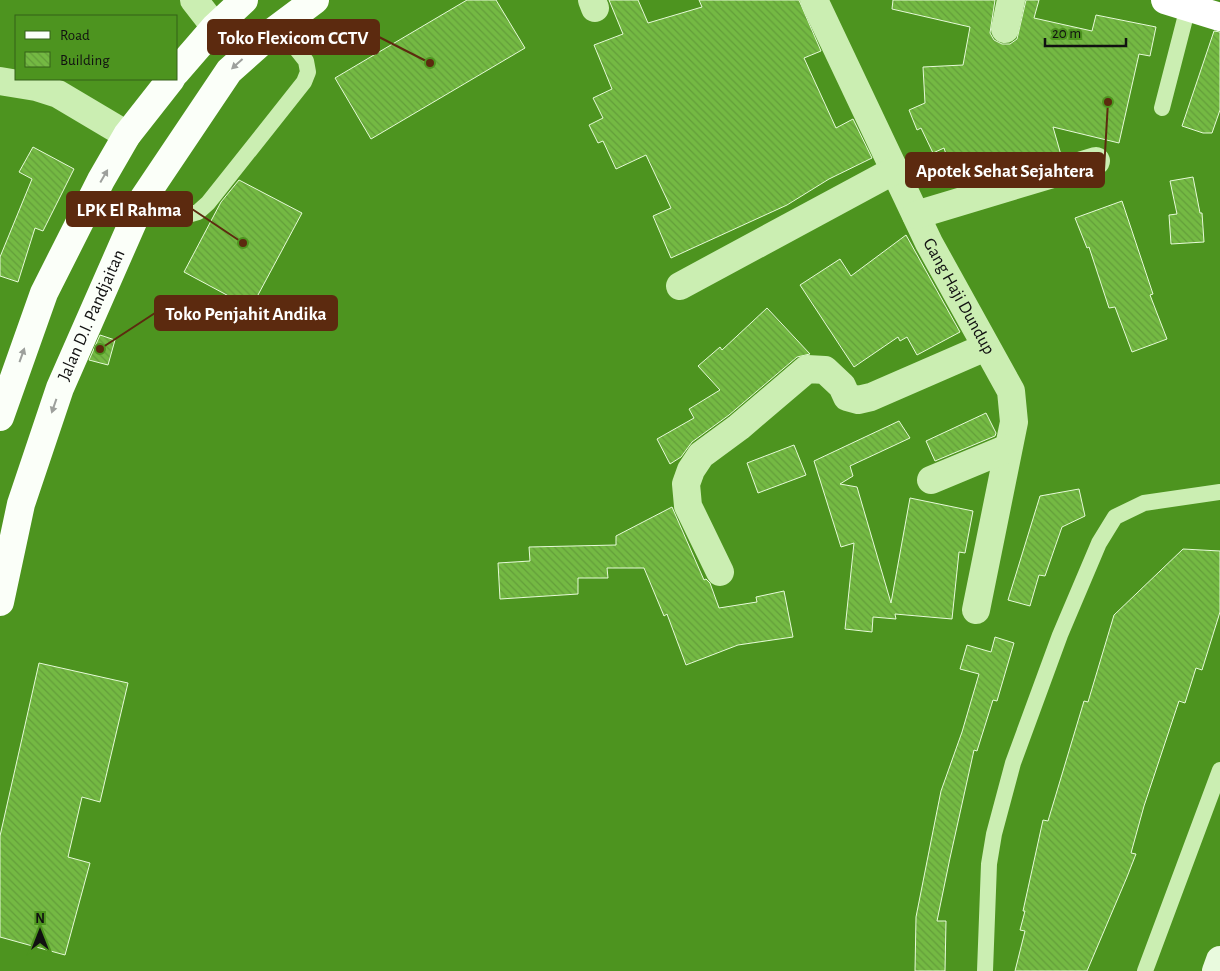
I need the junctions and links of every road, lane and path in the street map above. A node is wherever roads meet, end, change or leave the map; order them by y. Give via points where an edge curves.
1 (194, 0) edge
2 (244, 0) edge
3 (315, 0) edge
4 (814, 0) edge
5 (1011, 0) edge
6 (1177, 4) edge
7 (1220, 16) edge
8 (215, 28) junction
9 (278, 28) junction
10 (1005, 29) dead end
11 (178, 70) edge
12 (170, 80) edge
13 (0, 81) edge
14 (1162, 108) dead end
15 (127, 135) junction
16 (1096, 161) dead end
17 (895, 170) junction
18 (143, 199) junction
19 (916, 215) junction
20 (680, 286) dead end
21 (986, 347) junction
22 (0, 418) edge
23 (1008, 448) junction
24 (931, 480) dead end
25 (1220, 492) edge
26 (720, 572) dead end
27 (0, 602) edge
28 (976, 610) dead end
29 (1220, 770) edge
30 (1220, 960) edge
31 (985, 971) edge
32 (1145, 971) edge
33 (1216, 971) edge

1 - 8 street
2 - 8 main road
3 - 9 main road, Jalan D.I. Pandjaitan
4 - 17 street, Gang Haji Dundup
5 - 10 street
6 - 7 highway
6 - 14 lane
8 - 11 main road
9 -> 18 main road, Jalan D.I. Pandjaitan via 229,71
9 - 18 lane via 306,61 308,72 304,82 198,212 181,217
12 - 15 main road
13 - 15 street via 58,94
22 -> 15 main road via 44,293
16 - 19 street
17 - 19 street, Gang Haji Dundup
17 - 20 street
18 -> 27 main road, Jalan D.I. Pandjaitan via 60,388 21,504
19 - 21 street, Gang Haji Dundup
21 - 23 street, Gang Haji Dundup via 1011,391 1014,422
21 - 26 street via 858,400 847,397 842,386 825,370 807,369 700,455 686,484 688,506
23 - 24 street
23 - 28 street, Gang Haji Dundup
25 - 31 lane via 1144,503 1115,517 1099,543 1060,635 1013,763 994,834 989,864
29 - 32 lane
30 - 33 street

